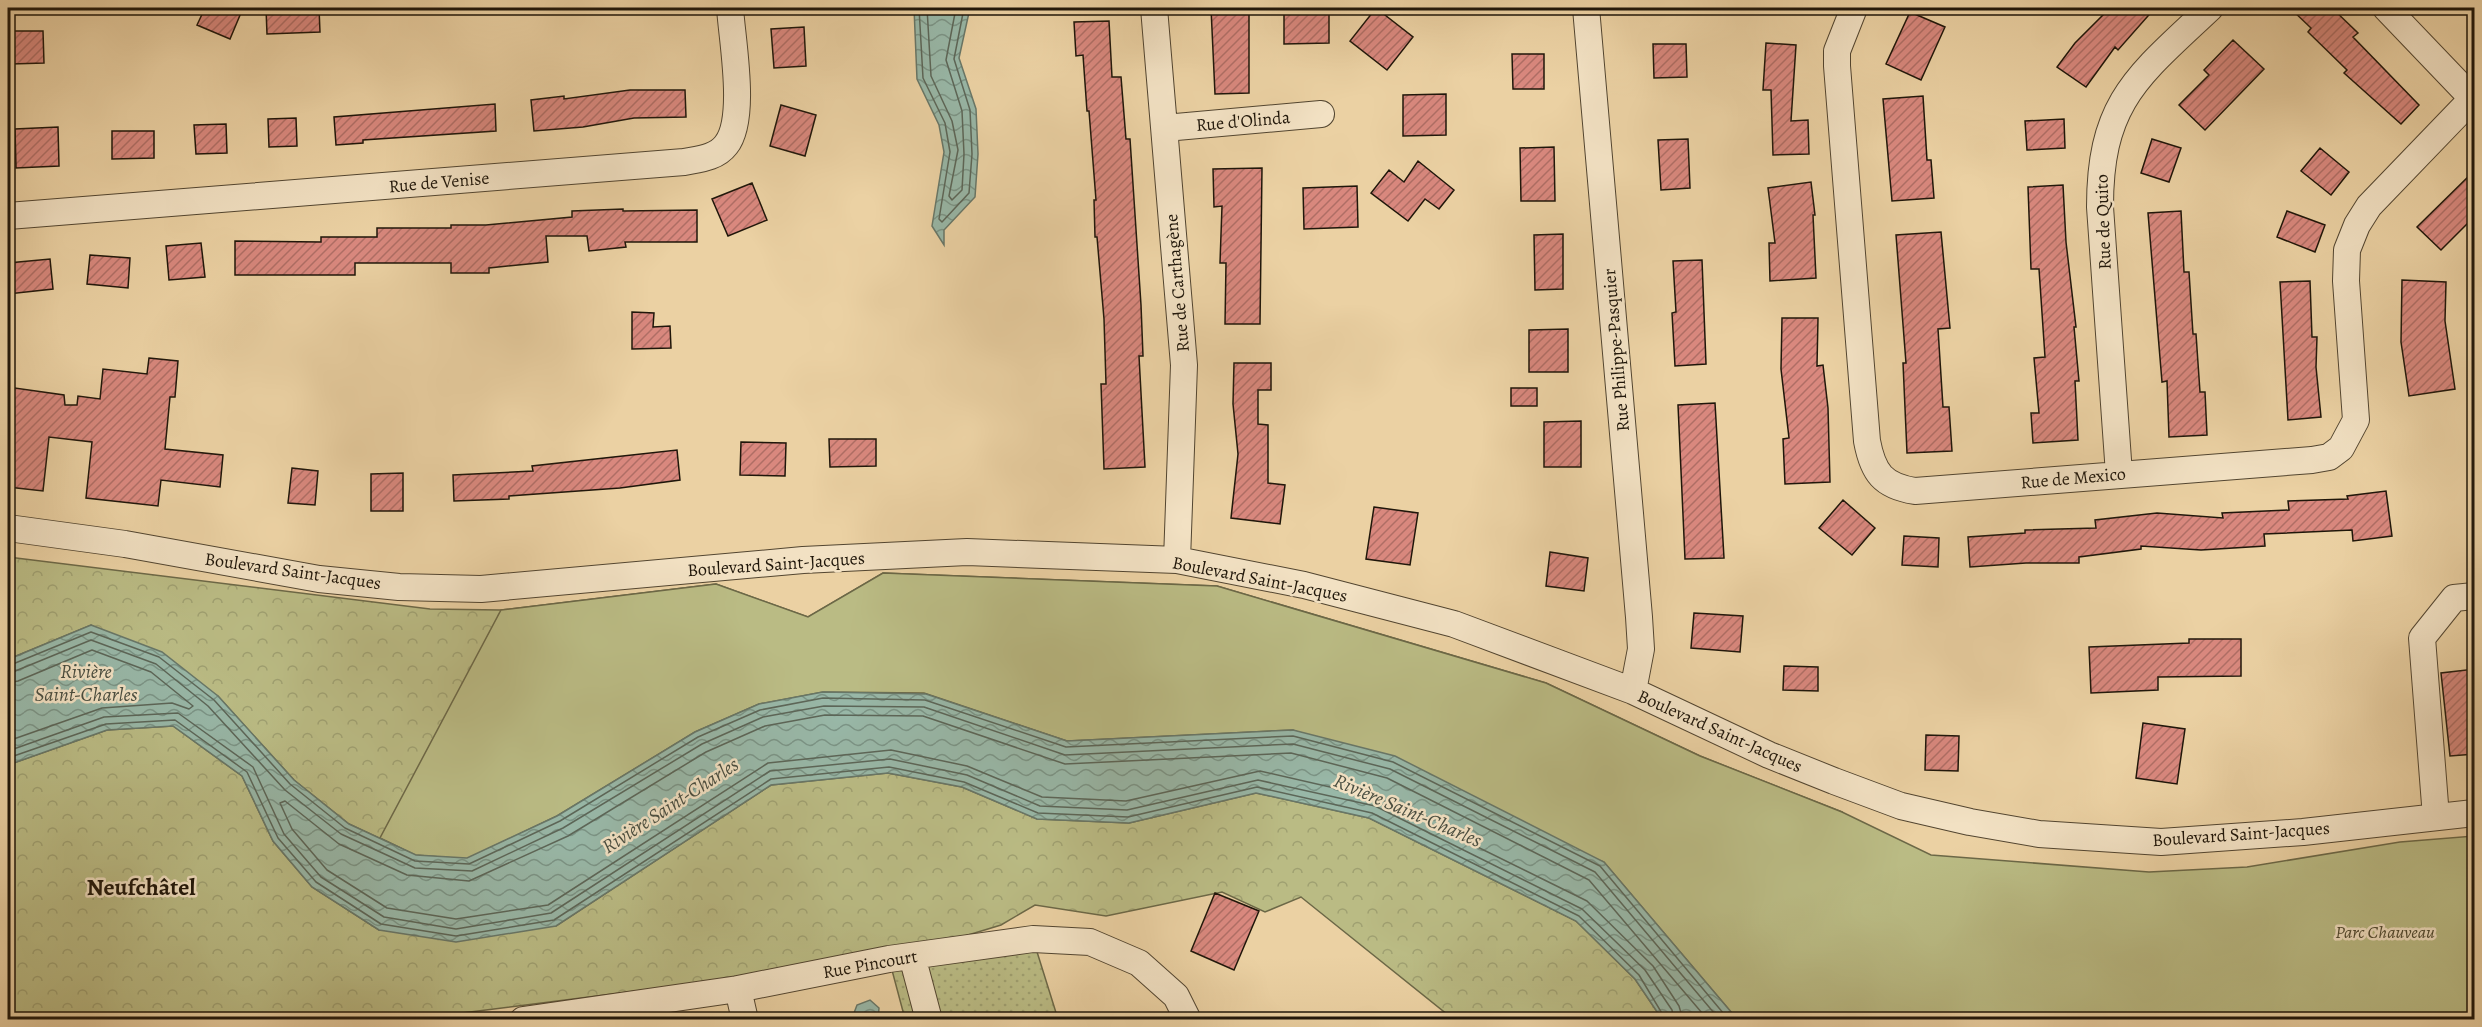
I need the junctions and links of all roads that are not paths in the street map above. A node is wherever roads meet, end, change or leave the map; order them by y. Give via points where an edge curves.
1 (730, 8) edge
2 (1154, 8) edge
3 (1586, 8) edge
4 (1854, 8) edge
5 (2210, 8) edge
6 (2386, 8) edge
7 (2474, 98) edge
8 (1321, 114) dead end
9 (1165, 128) junction
10 (8, 216) edge
11 (2119, 474) junction
12 (8, 528) edge
13 (1177, 560) junction
14 (2475, 596) edge
15 (1633, 691) junction
16 (2475, 813) edge
17 (2436, 817) junction
18 (912, 956) junction
19 (738, 989) junction
20 (523, 1020) edge
21 (745, 1020) edge
22 (929, 1020) edge
23 (1188, 1020) edge

1 - 10 street, Rue de Venise via 737,104 726,146 710,157
2 - 9 street, Rue de Carthagène
3 - 15 street, Rue Philippe-Pasquier via 1639,617 1641,649
4 - 11 street, Rue de Mexico via 1837,51 1837,66 1871,462 1882,478 1897,488 1915,491
5 - 11 street, Rue de Quito via 2139,75 2119,105 2104,151 2100,207
6 - 7 street
7 - 11 street, Rue de Mexico via 2369,206 2347,250 2356,420 2341,447 2329,456 2312,460
8 - 9 street, Rue d'Olinda
9 - 13 street, Rue de Carthagène via 1184,365
12 - 13 street, Boulevard Saint-Jacques via 125,544 320,579 458,588 803,560 967,552
13 - 15 street, Boulevard Saint-Jacques via 1304,585 1454,624
14 - 17 street via 2454,598 2422,638
15 - 17 street, Boulevard Saint-Jacques via 1769,755 1901,806 2039,834 2161,842
16 - 17 street, Boulevard Saint-Jacques
18 - 19 street, Rue Pincourt
18 - 22 street
18 - 23 street, Rue Pincourt via 1033,939 1090,942 1139,963 1176,996
19 - 20 street, Rue Pincourt
19 - 21 street

